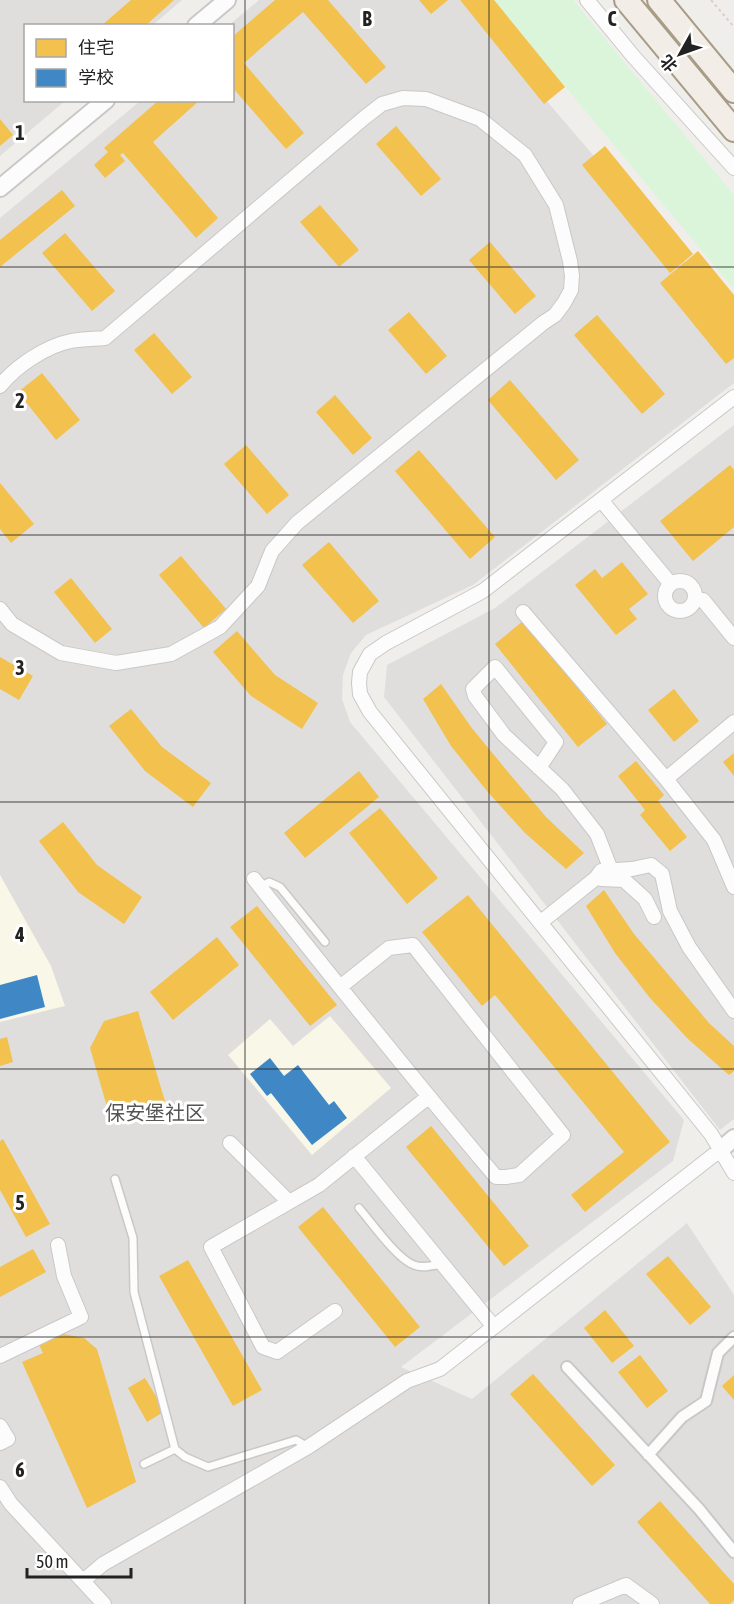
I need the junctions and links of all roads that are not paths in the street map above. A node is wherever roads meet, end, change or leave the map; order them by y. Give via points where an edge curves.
1 (227, 0) edge
2 (587, 0) edge
3 (626, 0) edge
4 (659, 0) edge
5 (198, 24) edge
6 (734, 91) edge
7 (104, 102) edge
8 (734, 130) edge
9 (734, 168) edge
10 (0, 188) edge
11 (0, 386) edge
12 (734, 397) edge
13 (601, 500) junction
14 (670, 583) junction
15 (695, 598) junction
16 (0, 609) edge
17 (523, 612) dead end
18 (734, 638) edge
19 (734, 722) edge
20 (539, 768) junction
21 (666, 779) junction
22 (611, 870) junction
23 (596, 878) junction
24 (732, 878) edge
25 (257, 883) joint
26 (654, 917) dead end
27 (541, 922) junction
28 (326, 942) dead end
29 (340, 987) junction
30 (734, 1011) edge
31 (428, 1097) junction
32 (734, 1138) edge
33 (230, 1143) dead end
34 (720, 1150) junction
35 (354, 1156) junction
36 (734, 1173) edge
37 (115, 1179) dead end
38 (289, 1203) junction
39 (359, 1208) dead end
40 (58, 1245) dead end
41 (442, 1264) junction
42 (335, 1311) dead end
43 (494, 1327) junction
44 (734, 1337) edge
45 (0, 1356) edge
46 (567, 1367) dead end
47 (0, 1426) edge
48 (0, 1443) edge
49 (308, 1447) junction
50 (175, 1449) junction
51 (648, 1455) junction
52 (144, 1464) dead end
53 (0, 1487) edge
54 (734, 1552) edge
55 (83, 1581) junction
56 (104, 1604) edge
57 (580, 1604) edge
58 (652, 1604) edge

1 - 5 street
2 - 9 street
3 - 8 main road
4 - 6 main road
7 - 10 street
11 - 16 street via 36,354 69,341 105,338 382,104 404,98 426,99 480,119 525,155 556,205 573,276 571,290 555,315 297,524 272,551 258,586 220,627 171,654 116,663 61,653 12,624
12 - 13 street
13 - 14 street
13 - 27 street via 483,591 370,654 360,672 360,694 370,712
14 - 15 street via 688,582
14 - 15 street via 664,594 672,609 689,608
15 - 18 street via 703,600
17 - 21 street
19 - 21 street
20 - 20 street via 504,735 476,696 473,689 495,667 556,742
20 - 22 street via 562,789 597,834
21 - 24 street via 714,840
22 - 23 street via 601,871
22 - 30 street via 651,865 662,874 670,911 688,947
23 - 26 street via 624,880 645,898
23 - 27 street
25 - 28 lane via 269,882 280,887
25 - 29 street
27 - 34 street
29 - 31 street
29 - 31 street via 389,948 413,945 563,1135 519,1174 496,1177
31 - 35 street
32 - 34 street
33 - 38 street
34 - 36 street
34 - 43 street
35 - 38 street via 320,1185
35 - 41 street
37 - 50 lane via 133,1238 134,1292
38 - 42 street via 211,1246 263,1347 277,1352
39 - 41 lane via 400,1256 413,1265
40 - 45 street via 64,1276 81,1317
41 - 43 street
43 - 49 street via 440,1369 407,1381
44 - 51 street via 718,1353 706,1401 682,1417
46 - 51 street
47 - 48 street via 8,1438
49 - 50 lane via 296,1440 208,1467
49 - 55 street via 103,1564
50 - 52 lane
51 - 54 street
53 - 55 street via 11,1504
55 - 56 street
57 - 58 street via 626,1585

